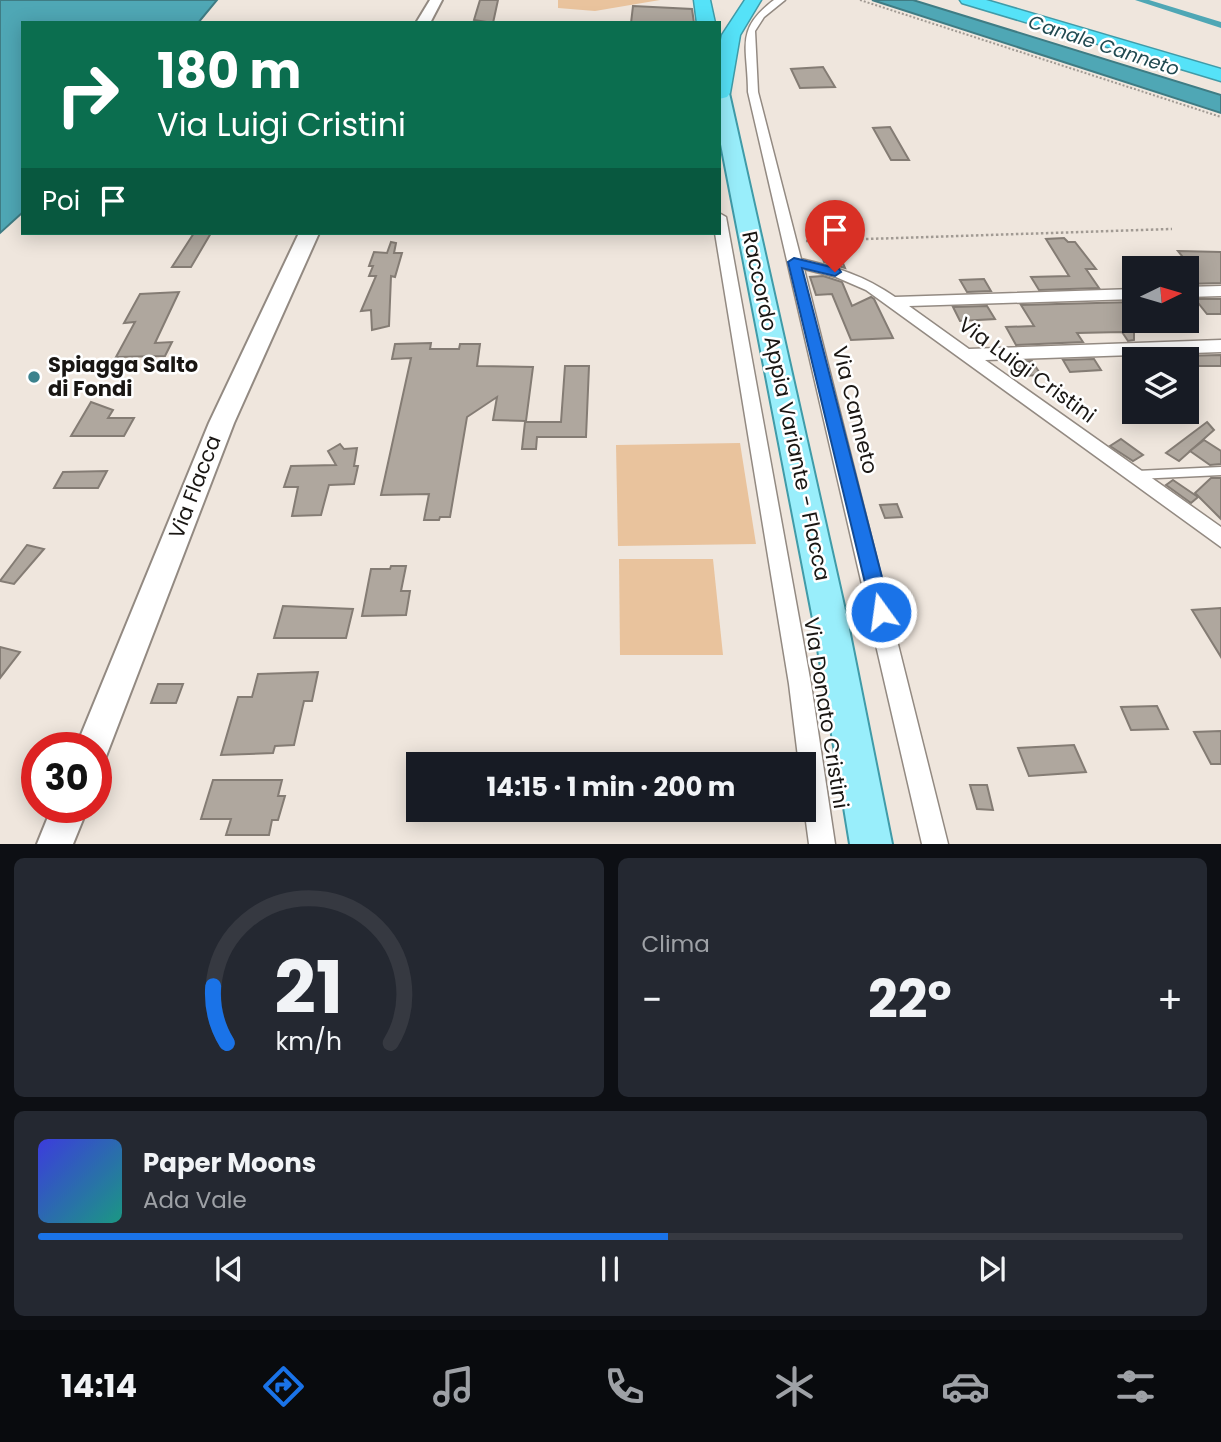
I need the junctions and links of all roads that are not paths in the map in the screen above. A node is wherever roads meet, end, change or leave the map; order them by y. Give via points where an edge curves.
1 (436, 0) edge
2 (694, 0) edge
3 (702, 0) edge
4 (780, 0) edge
5 (985, 0) edge
6 (754, 2) edge
7 (962, 2) edge
8 (425, 21) edge
9 (697, 21) edge
10 (706, 21) edge
11 (1221, 69) edge
12 (1221, 75) edge
13 (721, 85) edge
14 (721, 96) edge
15 (721, 229) edge
16 (308, 235) edge
17 (794, 262) junction
18 (1221, 291) edge
19 (1199, 292) edge
20 (1122, 294) edge
21 (893, 302) junction
22 (1221, 346) edge
23 (967, 355) junction
24 (1221, 471) edge
25 (1135, 475) junction
26 (1221, 538) edge
27 (99, 732) edge
28 (64, 823) edge
29 (55, 844) edge
30 (822, 844) edge
31 (871, 844) edge
32 (935, 844) edge

1 - 8 main road
2 - 9 street
3 - 10 highway
4 - 17 street, Via Canneto via 758,16 749,36 751,78
5 - 11 highway
6 - 13 highway via 734,26
7 - 12 highway
14 - 31 main road, Raccordo Appia Variante - Flacca via 830,619
15 - 30 street, Via Donato Cristini via 800,684
16 - 27 main road, Via Flacca via 227,406
17 - 21 street, Via Luigi Cristini via 851,277
17 - 32 street, Via Canneto
18 - 19 street
20 - 21 street
21 - 23 street, Via Luigi Cristini
22 - 23 street
23 - 25 street, Via Luigi Cristini
24 - 25 lane
25 - 26 street, Via Luigi Cristini
28 - 29 main road

